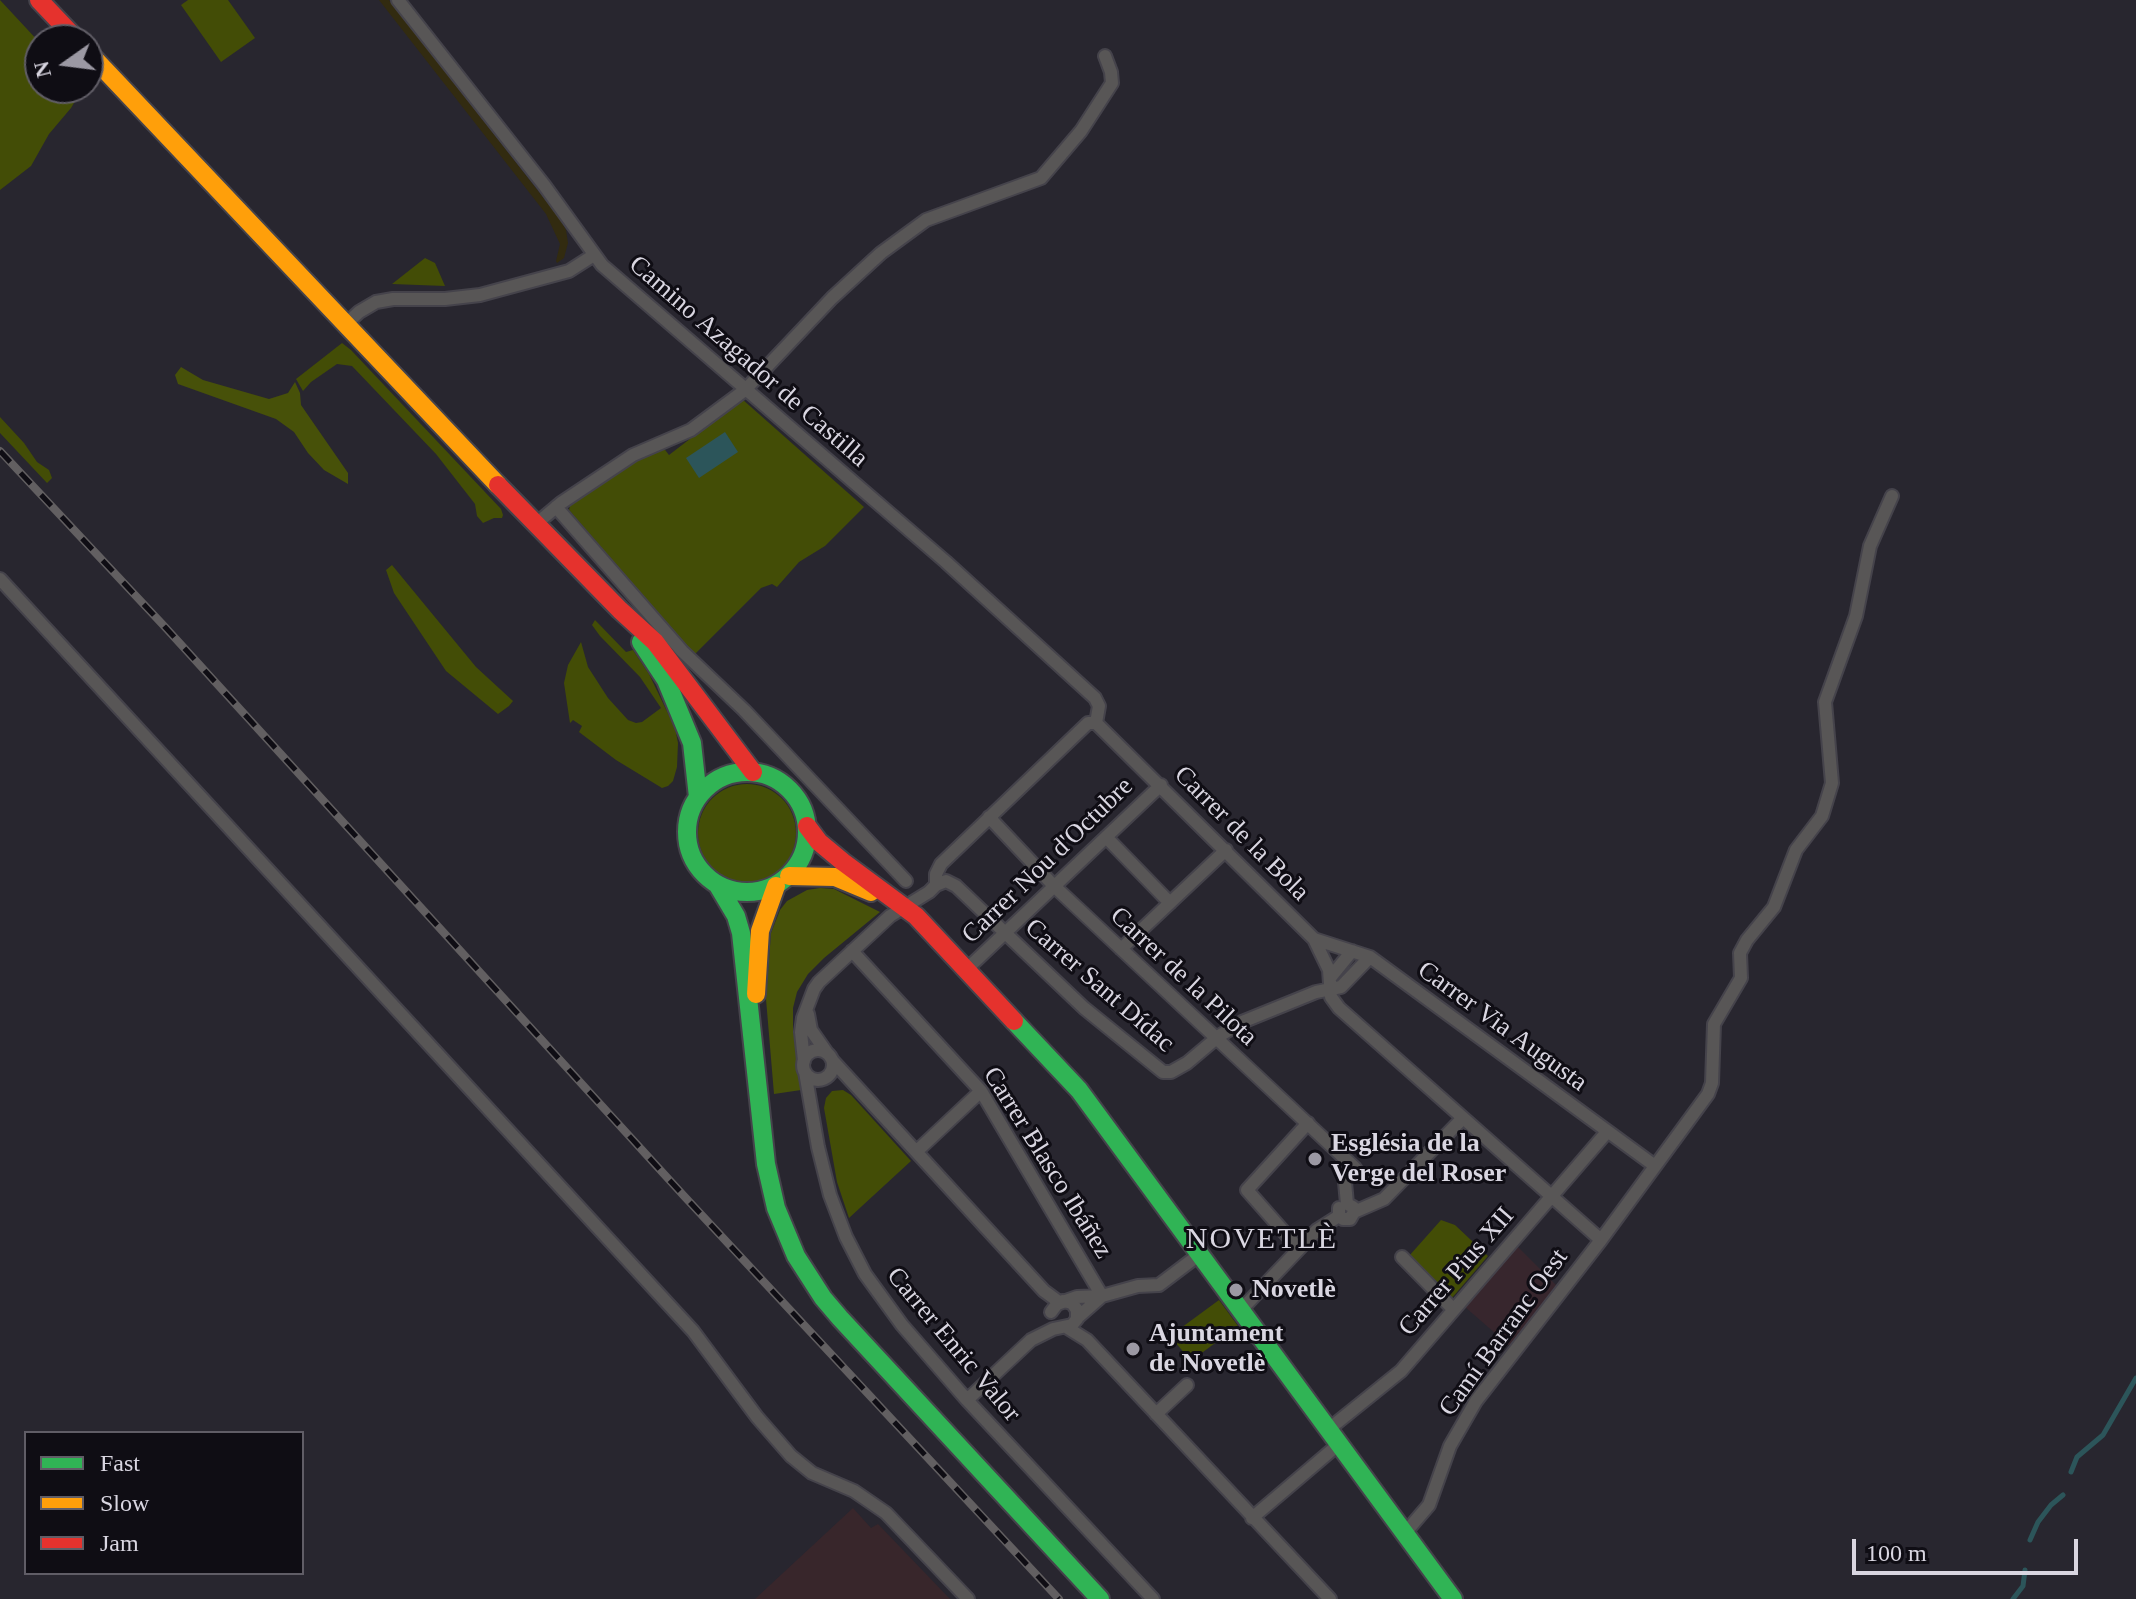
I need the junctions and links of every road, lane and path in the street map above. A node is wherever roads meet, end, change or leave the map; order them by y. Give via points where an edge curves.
1 (39, 0) edge
2 (398, 0) edge
3 (62, 24) edge
4 (1105, 56) dead end
5 (104, 69) edge
6 (594, 255) junction
7 (346, 324) junction
8 (745, 390) junction
9 (1892, 496) dead end
10 (556, 507) junction
11 (536, 524) junction
12 (0, 579) edge
13 (620, 610) junction
14 (1096, 723) junction
15 (753, 772) junction
16 (1161, 785) junction
17 (698, 797) junction
18 (989, 817) junction
19 (807, 826) junction
20 (1106, 837) junction
21 (1226, 850) junction
22 (782, 881) junction
23 (906, 881) dead end
24 (717, 884) junction
25 (936, 885) junction
26 (1054, 886) junction
27 (1170, 903) junction
28 (899, 906) junction
29 (1005, 933) junction
30 (1314, 939) junction
31 (1121, 949) junction
32 (852, 951) junction
33 (1352, 951) junction
34 (1370, 957) junction
35 (967, 969) junction
36 (1330, 984) junction
37 (807, 1007) junction
38 (753, 1037) junction
39 (1215, 1039) junction
40 (830, 1056) junction
41 (804, 1066) junction
42 (825, 1078) junction
43 (859, 1089) junction
44 (981, 1091) junction
45 (1463, 1118) junction
46 (1308, 1123) junction
47 (1607, 1132) junction
48 (917, 1151) junction
49 (1655, 1166) junction
50 (1552, 1196) junction
51 (1350, 1208) junction
52 (1601, 1240) junction
53 (1299, 1249) junction
54 (1200, 1254) junction
55 (1402, 1257) dead end
56 (1102, 1296) junction
57 (1056, 1308) junction
58 (1453, 1309) junction
59 (1241, 1310) junction
60 (1070, 1323) junction
61 (1031, 1340) junction
62 (1187, 1385) dead end
63 (967, 1400) junction
64 (1156, 1414) junction
65 (1334, 1436) junction
66 (1252, 1518) junction
67 (1405, 1533) junction
68 (968, 1599) edge
69 (1100, 1599) edge
70 (1153, 1599) edge
71 (1330, 1599) edge
72 (1453, 1599) edge

1 - 3 main road
2 - 6 street, Camino Azagador de Castilla
4 - 8 street via 1112,83 1041,178 926,220 832,298
5 - 7 main road
6 - 7 street via 569,271 480,295 376,302
6 - 8 street, Camino Azagador de Castilla
7 - 11 main road
8 - 10 street via 691,430 633,455
8 - 14 street, Camino Azagador de Castilla via 1095,698
9 - 49 street, Camí Barranc Oest via 1870,546 1856,616 1825,702 1832,783 1822,816 1796,850 1774,907 1740,953 1741,978 1714,1024 1708,1094
10 - 11 street
10 - 23 street via 682,651
11 - 13 main road
12 - 68 street via 693,1331 791,1456 879,1508
13 - 15 main road via 655,642
13 - 17 main road via 666,680 692,743
14 - 16 street, Carrer de la Bola
14 - 18 street via 1088,723
15 - 17 main road via 713,782
15 - 19 main road via 783,784 795,796
16 - 20 street, Carrer Nou d'Octubre
16 - 21 street, Carrer de la Bola
17 - 24 main road via 687,828 688,845 704,874
18 - 25 street via 941,864
18 - 26 street, Carrer de la Pilota
19 - 22 main road via 803,853
19 - 28 main road via 819,842
20 - 26 street, Carrer Nou d'Octubre
20 - 27 street
21 - 27 street
21 - 30 street, Carrer de la Bola
22 - 24 main road via 756,892 736,892
22 - 28 main road via 835,877
22 - 38 main road via 760,931
24 - 38 main road via 741,933
25 - 28 street
25 - 29 street, Carrer Sant Dídac via 953,883
26 - 29 street, Carrer Nou d'Octubre
26 - 31 street, Carrer de la Pilota
27 - 31 street
28 - 32 street
28 - 35 main road via 916,916
29 - 35 street, Carrer Nou d'Octubre
29 - 39 street, Carrer Sant Dídac via 1160,1070 1171,1072
30 - 33 street, Carrer Via Augusta
30 - 36 street, Carrer de la Bola
31 - 39 street, Carrer de la Pilota
32 - 37 street via 819,982
32 - 44 street, Carrer Blasco Ibáñez
33 - 34 street, Carrer Via Augusta
33 - 36 street
34 - 36 street, Carrer Sant Dídac via 1346,985
34 - 47 street, Carrer Via Augusta
35 - 54 main road via 1079,1090
36 - 39 street, Carrer Sant Dídac
36 - 45 street, Carrer de la Bola via 1339,1008
37 - 40 street via 811,1030
37 - 41 street, Carrer Enric Valor via 801,1032
38 - 69 main road via 770,1187 802,1267 840,1318
39 - 46 street, Carrer de la Pilota
40 - 41 street via 813,1051
40 - 42 street via 831,1072
40 - 43 street
41 - 42 street via 815,1079
41 - 63 street, Carrer Enric Valor via 825,1175 852,1251 902,1325
42 - 43 street
43 - 48 street
44 - 48 street
44 - 56 street, Carrer Blasco Ibáñez
45 - 50 street, Carrer de la Bola
45 - 51 street via 1384,1199
46 - 51 street, Carrer de la Pilota via 1355,1168 1345,1182
46 - 53 street via 1247,1190
47 - 49 street, Carrer Via Augusta
47 - 50 street, Carrer Pius XII
48 - 57 street
49 - 52 street, Camí Barranc Oest
50 - 52 street, Carrer de la Bola
50 - 58 street, Carrer Pius XII
51 - 53 street via 1350,1219 1339,1216
52 - 67 street, Camí Barranc Oest via 1476,1401 1450,1446 1429,1505
53 - 59 street
54 - 56 street via 1159,1285
54 - 59 main road
55 - 58 street
56 - 57 street
56 - 60 street
57 - 60 street via 1054,1323
57 - 60 street via 1075,1306
57 - 61 street
58 - 65 street, Carrer Pius XII via 1395,1377
59 - 65 main road via 1250,1334
60 - 61 street
60 - 64 street
61 - 63 street
62 - 64 street
63 - 70 street, Carrer Enric Valor
64 - 66 street
65 - 66 street, Carrer Pius XII
65 - 67 main road
66 - 71 street
67 - 72 main road

